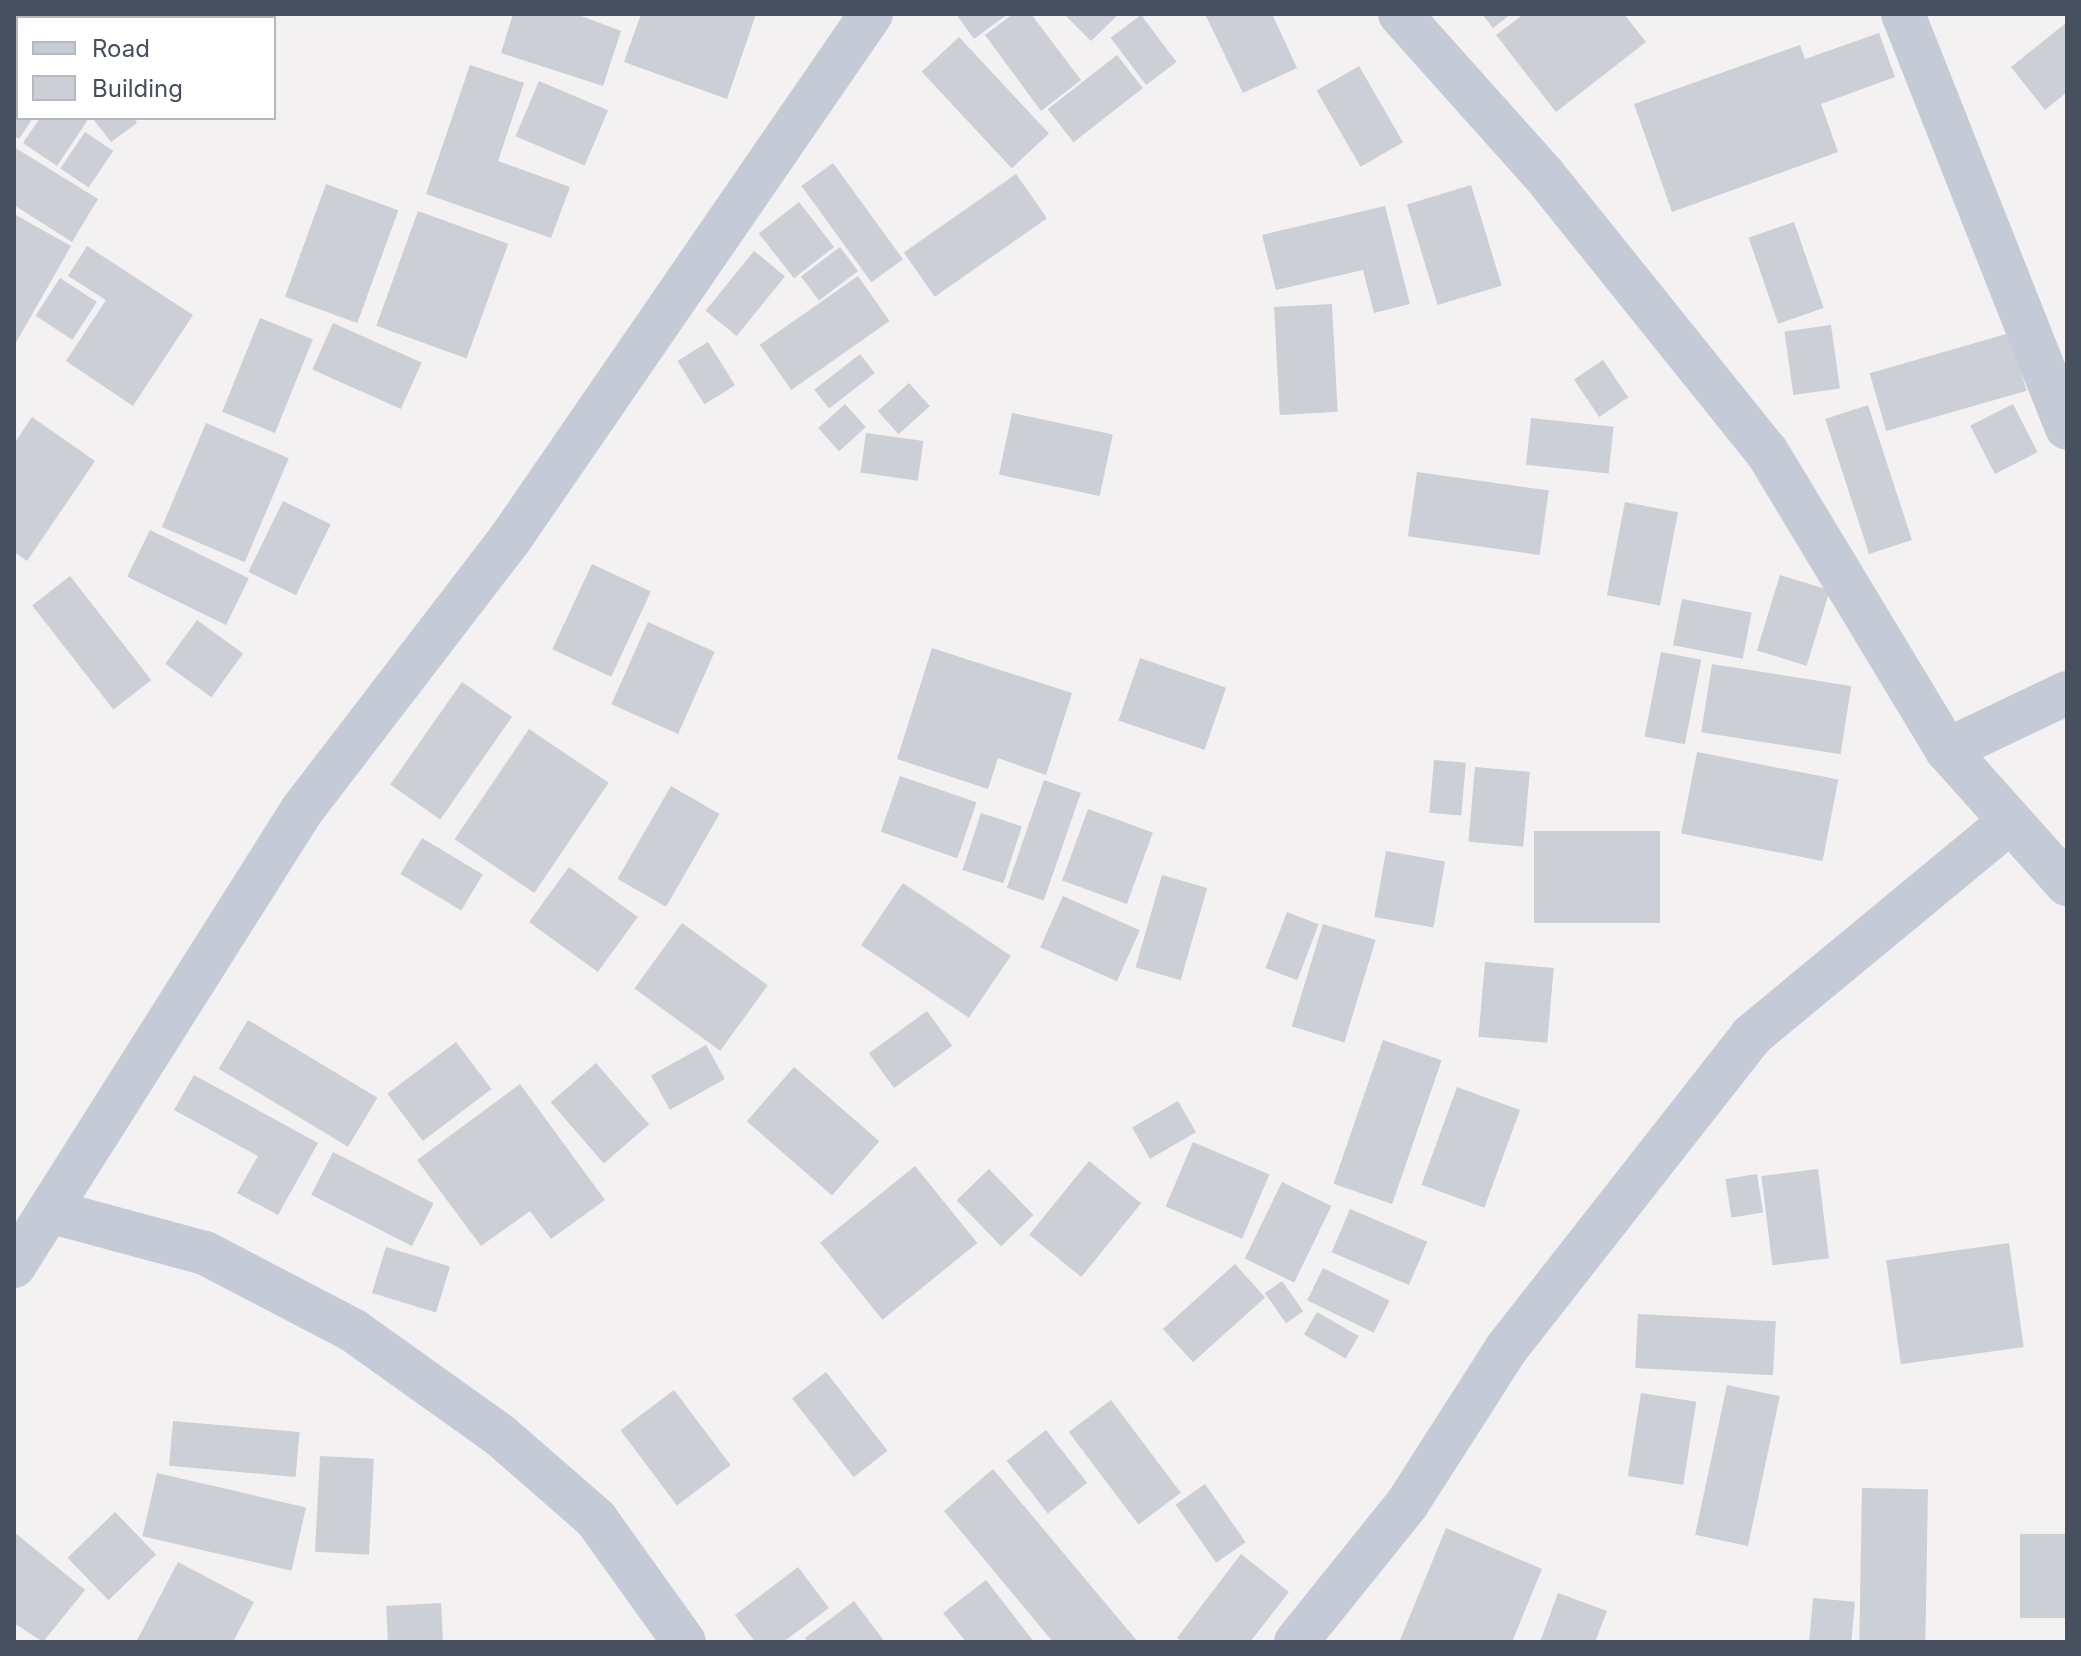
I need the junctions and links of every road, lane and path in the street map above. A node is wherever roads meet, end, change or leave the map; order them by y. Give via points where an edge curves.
1 (871, 14) edge
2 (1400, 14) edge
3 (1903, 14) edge
4 (2067, 428) edge
5 (2067, 693) edge
6 (1947, 750) junction
7 (2011, 821) junction
8 (2067, 884) edge
9 (49, 1211) junction
10 (14, 1266) edge
11 (684, 1642) edge
12 (1296, 1642) edge

1 - 9 street via 510,539 302,810
2 - 6 street via 1544,175 1767,452
3 - 4 street
5 - 6 street
6 - 7 street
7 - 8 street
7 - 12 street via 1751,1036 1506,1349 1407,1504
9 - 10 street
9 - 11 street via 205,1253 354,1331 501,1436 596,1519

